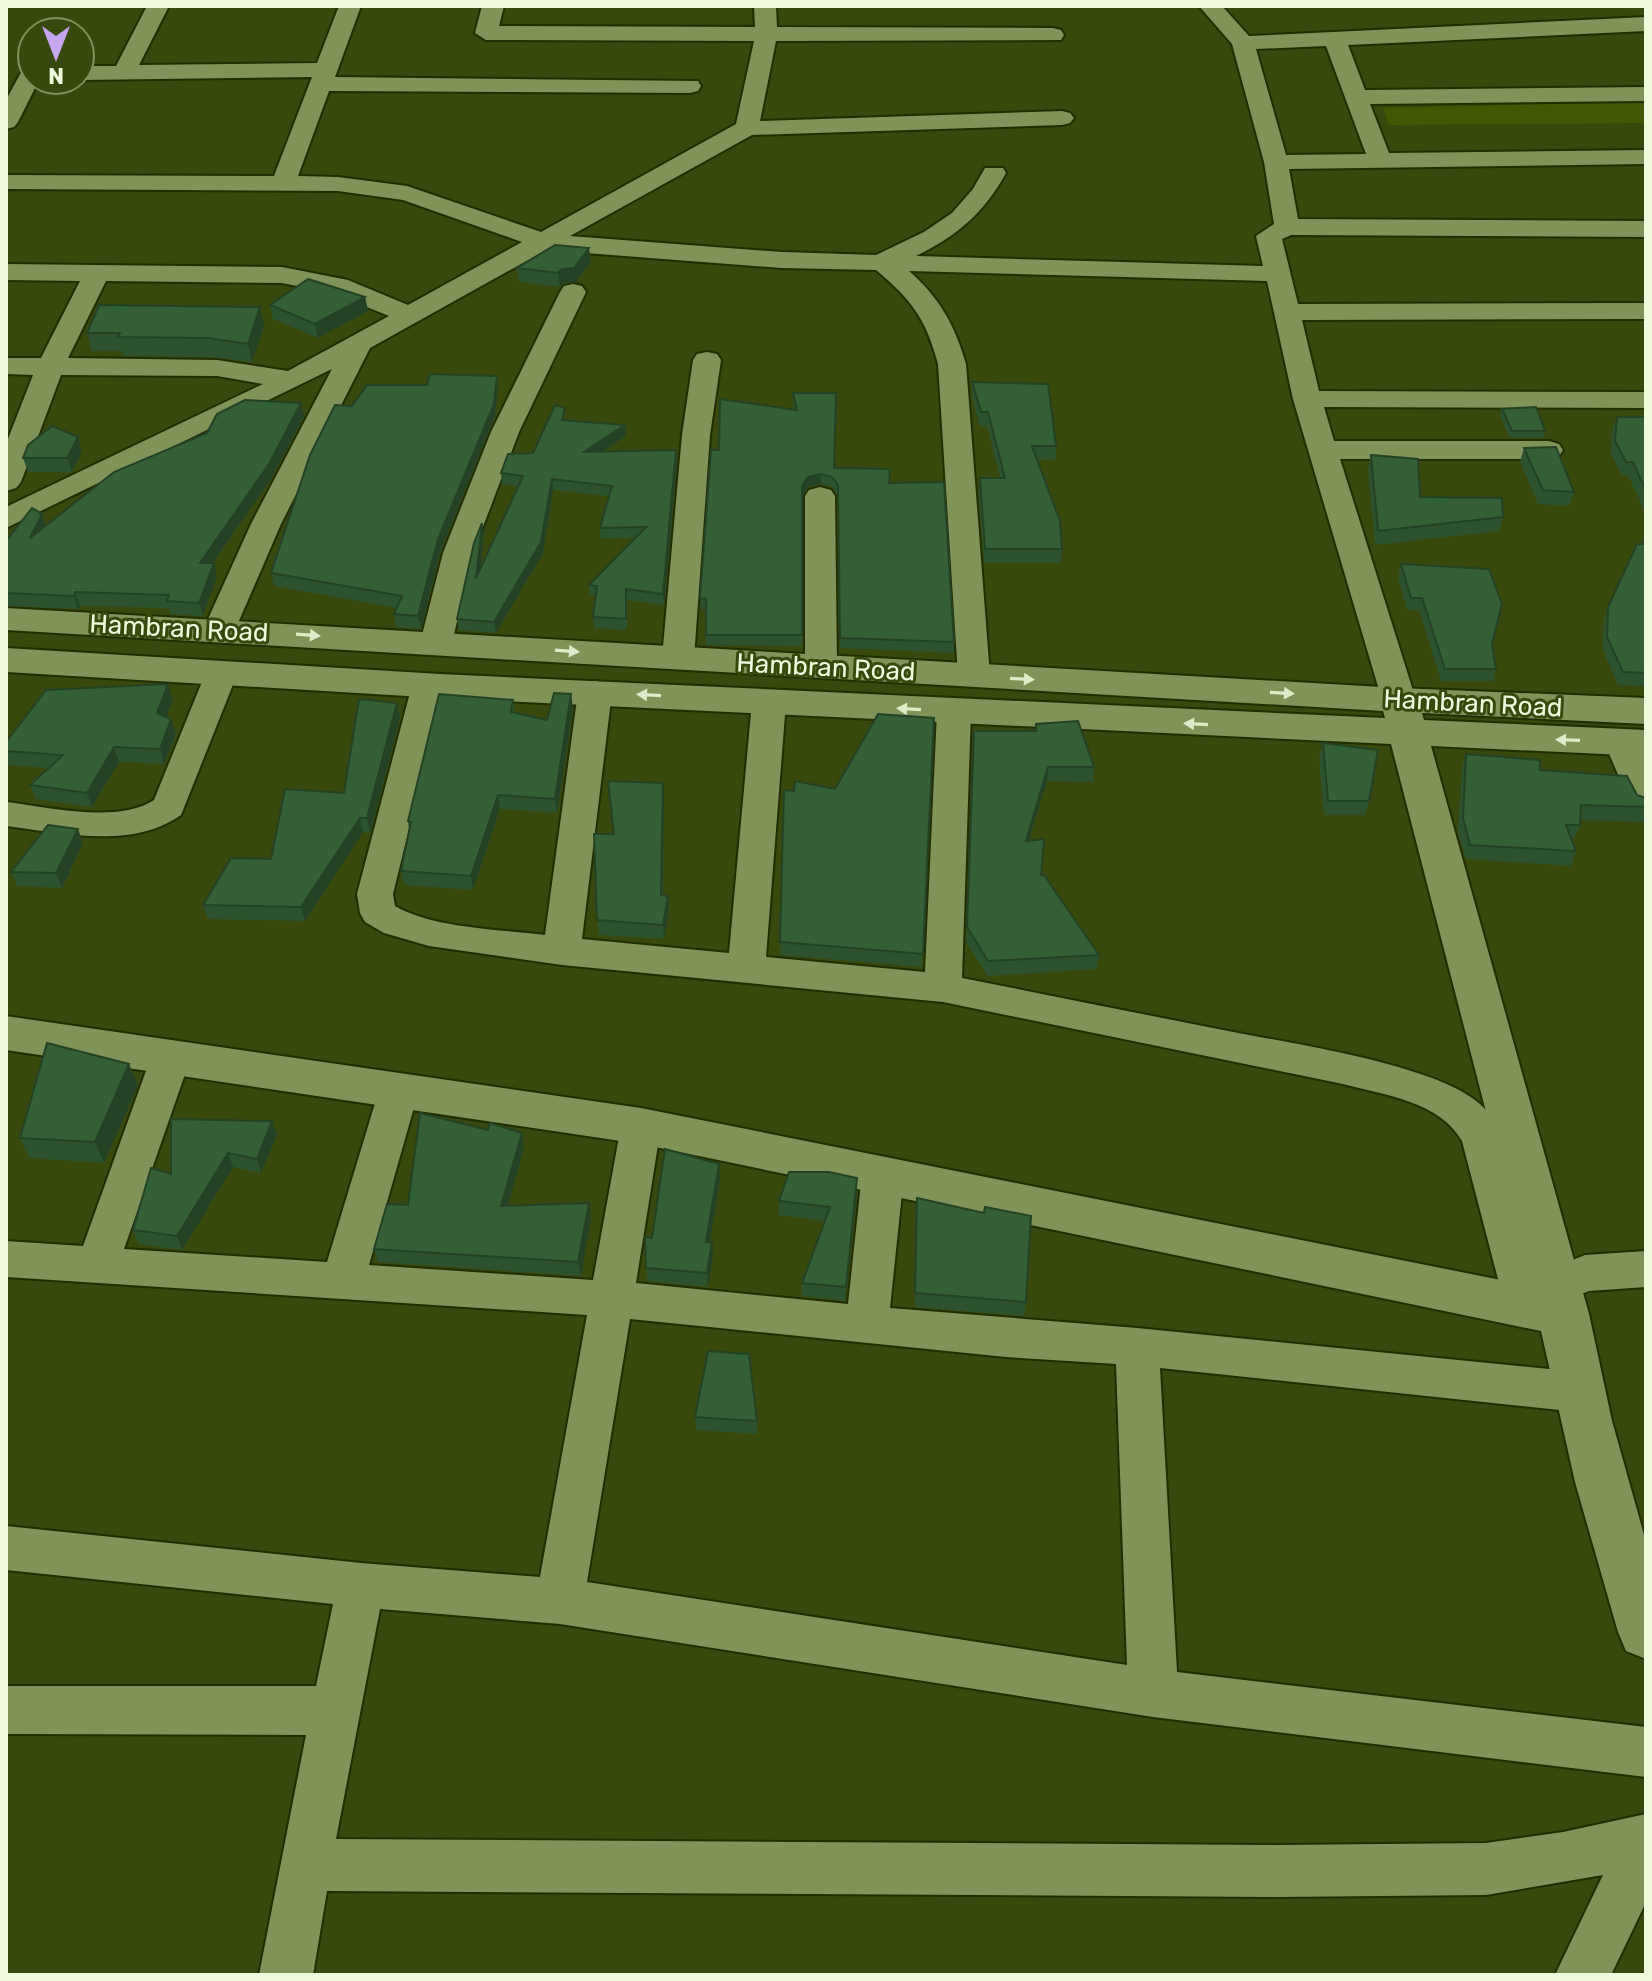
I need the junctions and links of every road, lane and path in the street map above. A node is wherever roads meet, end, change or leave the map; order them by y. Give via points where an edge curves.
1 (158, 6) edge
2 (350, 6) edge
3 (493, 6) edge
4 (692, 6) edge
5 (765, 6) edge
6 (848, 6) edge
7 (953, 6) edge
8 (1210, 6) edge
9 (1646, 24) edge
10 (486, 33) junction
11 (692, 34) junction
12 (766, 34) junction
13 (848, 34) junction
14 (956, 34) junction
15 (1053, 35) dead end
16 (1334, 38) junction
17 (1243, 43) junction
18 (96, 73) edge
19 (123, 74) junction
20 (323, 77) junction
21 (472, 85) junction
22 (690, 86) dead end
23 (1646, 94) edge
24 (20, 96) edge
25 (1359, 97) junction
26 (1062, 118) dead end
27 (6, 122) edge
28 (747, 128) junction
29 (1646, 157) edge
30 (1380, 160) junction
31 (1276, 162) junction
32 (994, 173) dead end
33 (284, 181) junction
34 (6, 182) edge
35 (1287, 227) junction
36 (1646, 229) edge
37 (545, 242) junction
38 (882, 262) junction
39 (6, 272) edge
40 (97, 272) junction
41 (1278, 274) junction
42 (573, 292) dead end
43 (1646, 311) edge
44 (1287, 312) junction
45 (408, 314) junction
46 (360, 341) junction
47 (707, 360) dead end
48 (51, 365) junction
49 (6, 366) edge
50 (292, 380) junction
51 (1307, 399) junction
52 (1645, 402) edge
53 (1322, 450) junction
54 (1549, 450) edge
55 (6, 482) edge
56 (820, 496) dead end
57 (6, 519) edge
58 (6, 619) edge
59 (219, 630) junction
60 (436, 643) junction
61 (678, 658) junction
62 (6, 660) edge
63 (821, 666) junction
64 (222, 672) junction
65 (974, 676) junction
66 (428, 685) junction
67 (595, 692) junction
68 (769, 702) junction
69 (1646, 711) edge
70 (954, 712) junction
71 (1403, 717) junction
72 (1633, 742) edge
73 (1646, 800) edge
74 (6, 814) edge
75 (562, 951) junction
76 (746, 969) junction
77 (943, 988) junction
78 (6, 1033) edge
79 (171, 1057) junction
80 (399, 1090) junction
81 (1495, 1124) junction
82 (641, 1126) junction
83 (883, 1174) junction
84 (6, 1259) edge
85 (97, 1265) junction
86 (1646, 1269) edge
87 (1540, 1278) junction
88 (343, 1282) junction
89 (613, 1299) junction
90 (867, 1324) junction
91 (1137, 1347) junction
92 (1579, 1392) junction
93 (1630, 1530) edge
94 (6, 1548) edge
95 (361, 1585) junction
96 (560, 1601) junction
97 (1646, 1632) edge
98 (1153, 1693) junction
99 (6, 1710) edge
100 (336, 1711) junction
101 (1646, 1752) edge
102 (1646, 1843) edge
103 (305, 1865) junction
104 (286, 1975) edge
105 (1582, 1975) edge

1 - 19 street
2 - 20 street
3 - 10 street
4 - 11 street
5 - 12 street
6 - 13 street
7 - 14 street
8 - 17 street
9 - 16 street
10 - 11 street
10 - 21 street
11 - 12 street
12 - 13 street
12 - 28 street
13 - 14 street
14 - 15 street
16 - 17 street
16 - 25 street
17 - 31 street
18 - 19 street
19 - 20 street
20 - 21 street
20 - 33 street
21 - 22 street
23 - 25 street
24 - 27 street
25 - 30 street
26 - 28 street
28 - 37 street
29 - 30 street
30 - 31 street
31 - 35 street
32 - 38 street via 977,204 960,221
33 - 34 street
33 - 37 street via 407,193
35 - 36 street
35 - 41 street via 1269,236
37 - 38 street
37 - 45 street
38 - 41 street
38 - 65 street via 928,303 943,327 952,364
39 - 40 street
40 - 45 street via 282,275 339,286
40 - 48 street
41 - 44 street
42 - 60 street via 505,432 458,553
43 - 44 street
44 - 51 street
45 - 46 street
46 - 50 street
46 - 59 street via 266,524
47 - 61 street
48 - 49 street
48 - 50 street via 217,368
48 - 55 street
50 - 57 street
51 - 52 street
51 - 53 street
53 - 54 street
53 - 71 street
56 - 63 street
58 - 59 main road, Hambran Road
59 -> 60 main road, Hambran Road
60 -> 61 main road, Hambran Road
61 - 63 main road, Hambran Road
62 - 64 main road, Hambran Road
63 - 65 main road, Hambran Road
64 - 66 main road, Hambran Road
64 - 74 street via 169,807 159,817 117,824
65 -> 71 main road, Hambran Road
66 - 67 main road, Hambran Road
66 - 75 street via 375,894 378,913 429,933
68 -> 67 main road, Hambran Road
67 - 75 street
70 -> 68 main road, Hambran Road
68 - 76 street
69 - 71 main road, Hambran Road
71 -> 70 main road, Hambran Road
70 - 77 street
72 -> 71 main road, Hambran Road
71 - 81 main road
72 - 73 street
75 - 76 street
76 - 77 street
77 - 81 street via 1343,1069 1412,1087 1449,1102 1470,1119
78 - 79 main road
79 - 80 main road
79 - 85 street
80 - 82 main road
80 - 88 street
81 - 87 main road
82 - 83 main road
82 - 89 street
83 - 87 main road
83 - 90 street
84 - 85 street
85 - 88 street
86 - 87 street
87 - 92 main road
88 - 89 street
89 - 90 street
89 - 96 street
90 - 91 street
91 - 92 street
91 - 98 street
92 - 93 main road
93 - 97 main road
94 - 95 street
95 - 96 street
95 - 100 street
96 - 98 street
98 - 101 street
99 - 100 street
100 - 103 street
102 - 103 street via 1486,1869
102 - 105 street
103 - 104 street

